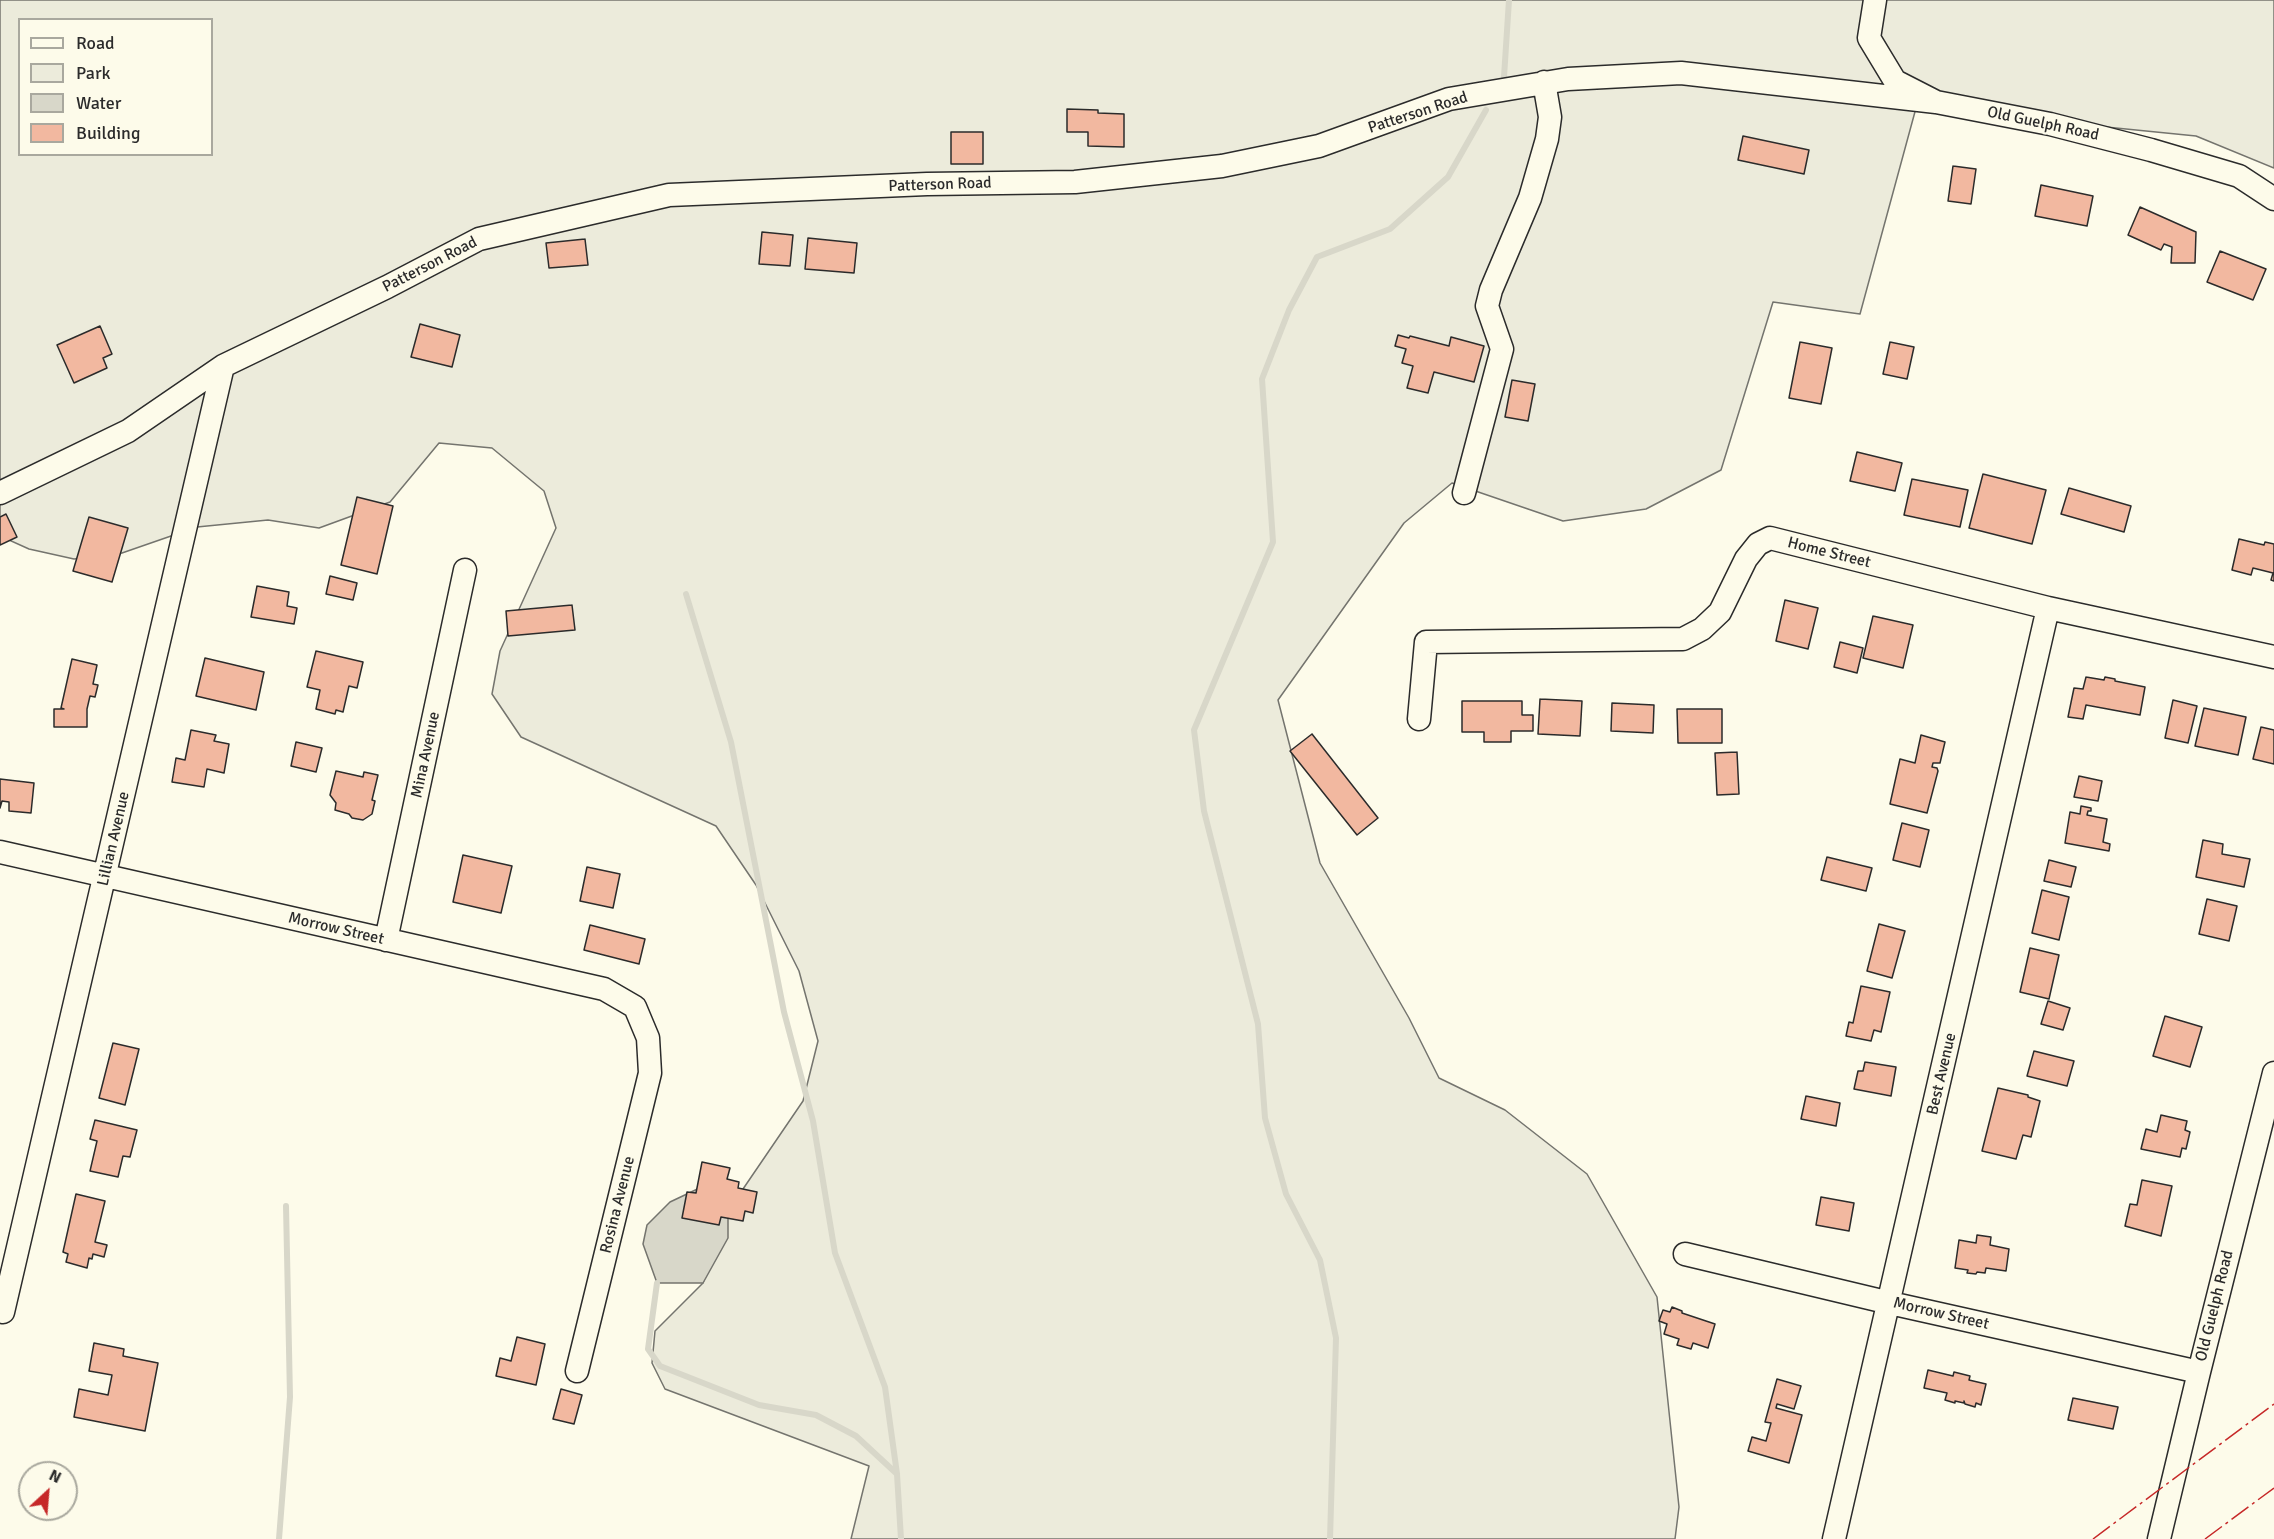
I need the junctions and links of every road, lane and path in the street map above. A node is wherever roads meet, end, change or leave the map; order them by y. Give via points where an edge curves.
1 (1875, 0) edge
2 (1544, 82) junction
3 (1936, 102) junction
4 (2274, 199) edge
5 (223, 366) junction
6 (0, 493) edge
7 (1464, 493) dead end
8 (465, 570) dead end
9 (2048, 608) junction
10 (2274, 657) edge
11 (1419, 719) dead end
12 (0, 852) edge
13 (106, 876) junction
14 (386, 940) junction
15 (648, 1038) joint
16 (2274, 1073) edge
17 (1685, 1254) dead end
18 (1890, 1303) junction
19 (3, 1312) dead end
20 (578, 1371) dead end
21 (2199, 1372) junction
22 (1834, 1539) edge
23 (2159, 1539) edge

1 - 3 street, Old Guelph Road via 1869,38 1895,81
2 - 3 street, Patterson Road via 1681,74
2 - 5 street, Patterson Road via 1449,99 1320,146 1222,166 1075,182 669,195 479,239 387,288
2 - 7 street via 1550,117 1547,140 1530,198 1487,306 1502,349
3 - 4 street, Old Guelph Road via 2050,124 2151,150 2239,176
5 - 6 street, Patterson Road via 128,431
5 - 13 street, Lillian Avenue
8 - 14 street, Mina Avenue
9 - 10 street, Home Street
9 - 11 street, Home Street via 1770,538 1758,544 1746,560 1720,612 1702,629 1683,639 1426,642
9 - 18 street, Best Avenue
12 - 13 street, Morrow Street
13 - 14 street, Morrow Street
13 - 19 street, Lillian Avenue
14 - 15 street, Morrow Street via 604,989 635,1007
15 - 20 street, Rosina Avenue via 650,1073
16 - 21 street, Old Guelph Road
17 - 18 street, Morrow Street
18 - 21 street, Morrow Street
18 - 22 street, Best Avenue
21 - 23 street, Old Guelph Road

